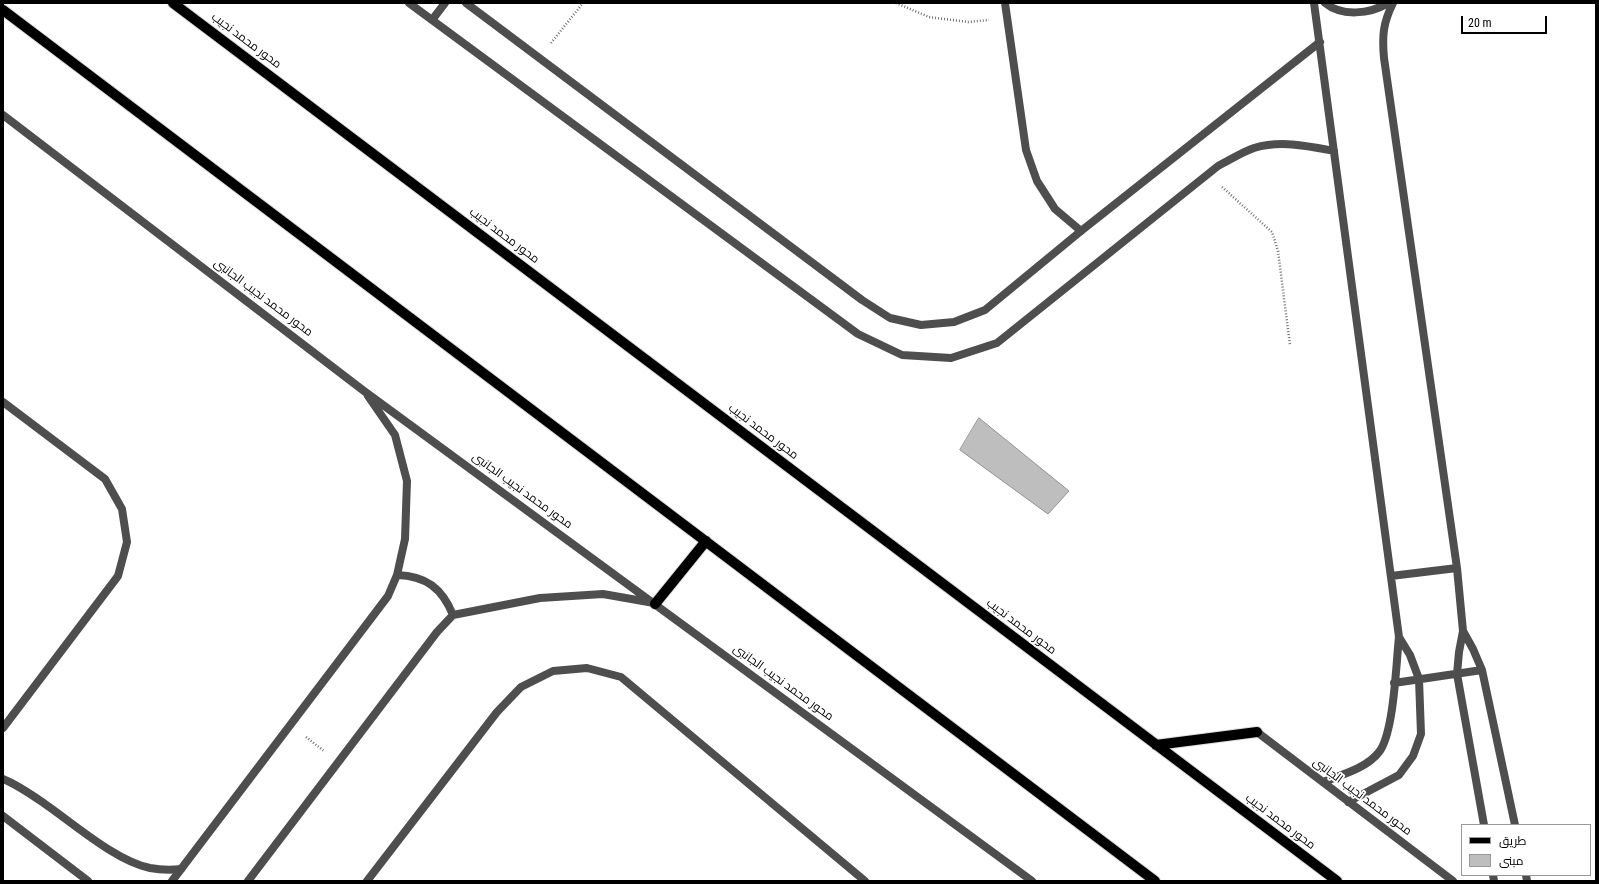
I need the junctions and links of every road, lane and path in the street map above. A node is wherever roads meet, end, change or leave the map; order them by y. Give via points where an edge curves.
1 (173, 3) edge
2 (409, 3) edge
3 (445, 3) edge
4 (466, 3) edge
5 (583, 3) edge
6 (896, 3) edge
7 (1005, 3) edge
8 (1314, 3) edge
9 (1325, 3) edge
10 (1388, 3) edge
11 (1393, 3) edge
12 (3, 10) edge
13 (1007, 19) junction
14 (432, 20) junction
15 (1320, 42) junction
16 (539, 58) junction
17 (3, 115) edge
18 (1334, 151) junction
19 (1208, 175) junction
20 (1081, 231) junction
21 (1290, 345) dead end
22 (364, 390) junction
23 (3, 402) edge
24 (706, 541) junction
25 (1457, 568) junction
26 (397, 575) junction
27 (1391, 576) junction
28 (655, 604) junction
29 (453, 615) junction
30 (1463, 631) junction
31 (1399, 637) junction
32 (1482, 670) junction
33 (1458, 674) junction
34 (1419, 679) junction
35 (1394, 683) junction
36 (290, 725) junction
37 (3, 728) edge
38 (1257, 732) joint
39 (1156, 745) junction
40 (338, 762) junction
41 (3, 779) edge
42 (1323, 782) junction
43 (1348, 802) junction
44 (3, 816) edge
45 (1484, 824) edge
46 (1515, 824) edge
47 (181, 869) junction
48 (88, 881) edge
49 (172, 881) edge
50 (248, 881) edge
51 (366, 881) edge
52 (865, 881) edge
53 (1032, 881) edge
54 (1155, 881) edge
55 (1337, 881) edge
56 (1453, 881) edge

1 - 39 main road, محور محمد نجيب
2 - 14 street
3 - 14 street
4 - 16 street
5 - 16 path
6 - 13 path via 929,17 968,22
7 - 13 street
8 - 15 street
9 - 10 street via 1344,12 1363,13 1381,8
11 - 25 street via 1386,16 1382,36 1384,58
12 - 24 main road
13 - 20 street via 1026,150 1037,181 1055,208
14 - 19 street via 858,334 902,355 951,358 997,343
15 - 18 street
15 - 20 street
16 - 20 street via 862,300 890,318 921,325 954,322 985,310
17 - 22 street, محور محمد نجيب الجانبى
18 - 19 street via 1298,144 1273,144 1253,148 1218,166
18 - 27 street
19 - 21 path via 1272,232 1278,251
22 - 26 street via 395,435 407,481 405,539
22 - 28 street, محور محمد نجيب الجانبى
23 - 37 street via 105,479 122,509 127,542 118,576
24 - 28 main road
24 - 54 main road
25 - 27 street
25 - 30 street
26 - 29 street via 421,579 431,584 441,593
26 - 36 street via 388,596
27 - 31 street
28 - 29 street via 603,594 540,598
28 - 53 street, محور محمد نجيب الجانبى
29 - 40 street via 437,632
30 - 32 street
30 - 33 street
31 - 34 street via 1410,655
31 - 35 street
32 - 33 street
32 - 46 street
33 - 34 street
33 - 45 street
34 - 35 street
34 - 43 street via 1421,734 1413,756 1399,775
35 - 42 street via 1389,723 1380,752 1354,769
36 - 40 path
36 - 47 street
38 - 39 main road
38 - 42 street, محور محمد نجيب الجانبى
39 - 55 main road, محور محمد نجيب
40 - 50 street
41 - 47 street via 26,791 130,861 150,868
42 - 43 street, محور محمد نجيب الجانبى
43 - 56 street, محور محمد نجيب الجانبى
44 - 48 street
47 - 49 street
51 - 52 street via 497,712 521,687 553,671 587,668 621,677

